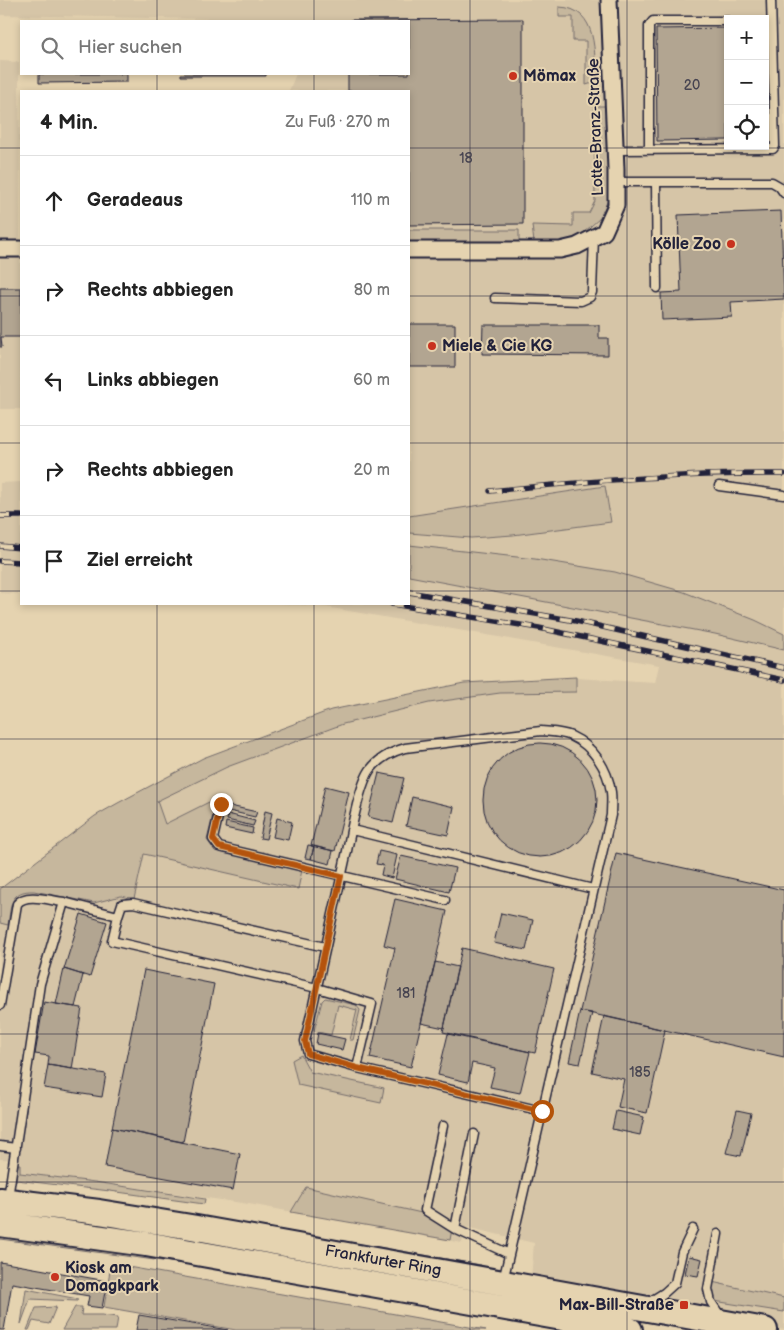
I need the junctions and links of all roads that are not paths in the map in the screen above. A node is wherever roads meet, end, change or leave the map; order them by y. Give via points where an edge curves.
1 (609, 0) edge
2 (771, 0) edge
3 (724, 20) edge
4 (769, 20) edge
5 (616, 150) junction
6 (649, 150) junction
7 (616, 182) junction
8 (656, 182) junction
9 (784, 193) edge
10 (594, 237) junction
11 (0, 249) edge
12 (20, 249) edge
13 (410, 250) edge
14 (657, 288) dead end
15 (495, 298) dead end
16 (718, 486) dead end
17 (784, 495) edge
18 (221, 804) dead end
19 (352, 830) junction
20 (341, 876) junction
21 (592, 890) junction
22 (446, 900) dead end
23 (64, 902) junction
24 (118, 916) junction
25 (325, 947) junction
26 (316, 988) junction
27 (0, 1005) edge
28 (357, 1068) junction
29 (542, 1111) junction
30 (443, 1126) dead end
31 (474, 1134) dead end
32 (0, 1146) edge
33 (16, 1148) junction
34 (4, 1200) edge
35 (0, 1224) edge
36 (455, 1229) junction
37 (693, 1229) dead end
38 (718, 1234) dead end
39 (509, 1254) junction
40 (503, 1283) junction
41 (640, 1308) junction
42 (724, 1323) junction
43 (630, 1330) edge
44 (765, 1330) edge

1 - 5 street, Lotte-Branz-Straße
2 - 4 lane
3 - 6 lane via 653,21 649,26
4 - 6 lane via 773,149
5 - 6 lane
5 - 7 street, Lotte-Branz-Straße
7 - 8 lane
7 - 10 street, Lotte-Branz-Straße via 616,205 604,232
8 - 9 lane via 772,182
8 - 14 lane
10 - 13 street, Lotte-Branz-Straße via 560,250
10 - 15 lane via 590,297 581,301
11 - 12 street
16 - 17 lane
18 - 20 lane via 213,839 219,847
19 - 20 lane
19 - 21 lane
19 - 21 lane via 370,770 392,752 531,732 556,732 571,736 587,746 606,773 609,786 611,816
20 - 22 lane
20 - 25 lane
21 - 29 lane
23 - 24 lane
23 - 27 lane via 29,898 17,904
23 - 33 lane via 40,984
24 - 25 lane via 122,904 133,903
24 - 26 lane via 112,941
25 - 26 lane
26 - 28 lane via 305,1041 308,1054
26 - 28 lane via 372,1004
28 - 29 lane
29 - 39 lane
30 - 36 lane via 425,1210
31 - 36 lane
32 - 33 lane
33 - 34 lane
34 - 40 main road, Frankfurter Ring via 192,1227
35 - 43 main road, Frankfurter Ring via 146,1244
36 - 39 lane
37 - 41 lane via 682,1252 675,1283
38 - 42 lane via 708,1289 711,1302
39 - 40 lane
40 - 41 main road, Frankfurter Ring
41 - 42 main road, Frankfurter Ring
42 - 44 main road, Frankfurter Ring

